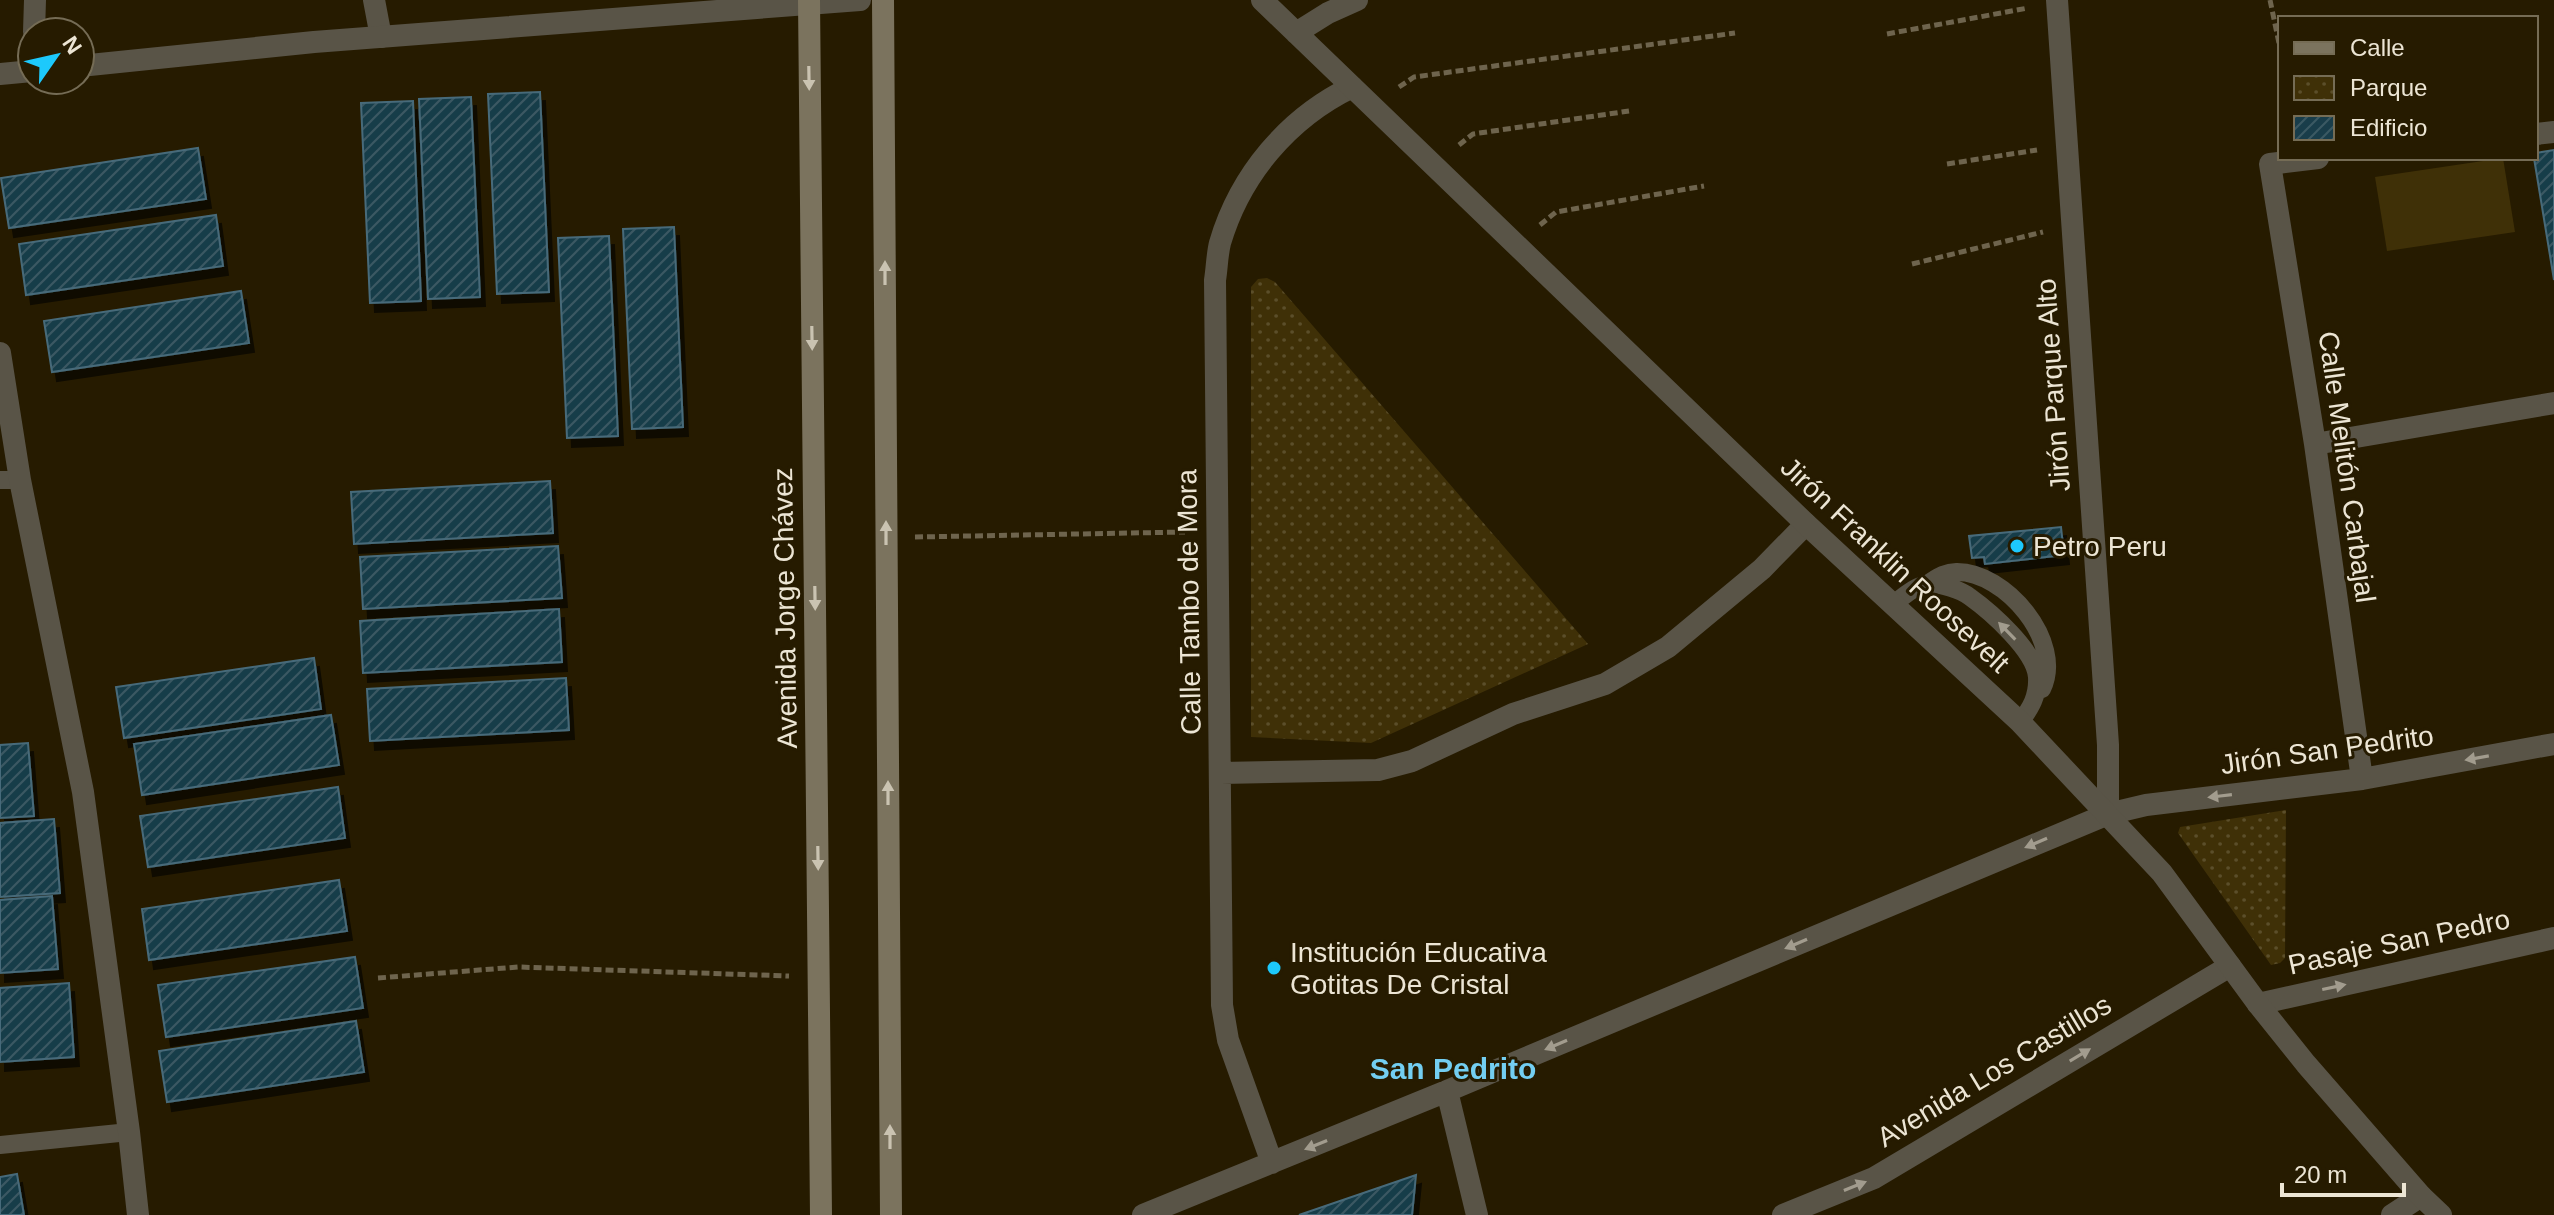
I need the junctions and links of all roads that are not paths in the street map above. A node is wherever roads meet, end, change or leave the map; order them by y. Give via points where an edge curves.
1 (374, 0) edge
2 (860, 0) edge
3 (883, 0) edge
4 (1262, 0) edge
5 (1357, 0) edge
6 (809, 2) edge
7 (2057, 2) edge
8 (1296, 33) junction
9 (381, 37) junction
10 (96, 64) edge
11 (1352, 87) junction
12 (2302, 160) edge
13 (0, 353) edge
14 (2554, 403) edge
15 (2315, 444) junction
16 (10, 480) edge
17 (1806, 524) junction
18 (1927, 584) junction
19 (1892, 605) junction
20 (2026, 714) junction
21 (2554, 744) edge
22 (1221, 773) junction
23 (2362, 779) junction
24 (2108, 814) junction
25 (2554, 938) edge
26 (2230, 966) junction
27 (2258, 1004) junction
28 (1447, 1091) junction
29 (129, 1132) junction
30 (0, 1145) edge
31 (1272, 1163) junction
32 (2421, 1196) junction
33 (138, 1215) edge
34 (821, 1215) edge
35 (891, 1215) edge
36 (1143, 1215) edge
37 (1477, 1215) edge
38 (1783, 1215) edge
39 (2392, 1215) edge
40 (2441, 1215) edge

1 - 9 street
2 - 6 street
35 -> 3 main road
4 - 8 street, Jirón Franklin Roosevelt
5 - 8 street
6 - 9 street
6 -> 34 main road, Avenida Jorge Chávez
7 - 24 street, Jirón Parque Alto via 2108,745
8 - 11 street, Jirón Franklin Roosevelt
9 - 10 street
11 - 17 street, Jirón Franklin Roosevelt
11 - 22 street, Calle Tambo de Mora via 1310,111 1277,142 1238,196 1220,245 1215,280
12 - 15 street, Calle Melitón Carbajal via 2270,164
13 - 16 street
14 - 15 street
15 - 23 street, Calle Melitón Carbajal
16 - 29 street via 83,792
17 - 19 street, Jirón Franklin Roosevelt
17 - 22 street via 1762,569 1668,647 1605,684 1513,714 1412,761 1378,770
18 - 19 lane
20 -> 18 lane via 2037,690 2029,656 1968,595
18 - 20 lane via 1958,572 1987,580 2034,622 2048,663 2045,685
19 - 20 street, Jirón Franklin Roosevelt
20 - 24 street, Jirón Franklin Roosevelt
21 -> 23 street, Jirón San Pedrito
22 - 31 street, Calle Tambo de Mora via 1222,1005 1228,1040
23 -> 24 street, Jirón San Pedrito
24 - 26 street, Jirón Franklin Roosevelt via 2162,873
24 -> 28 street, Jirón San Pedrito
27 -> 25 street, Pasaje San Pedro
26 - 27 street, Jirón Franklin Roosevelt
38 -> 26 street, Avenida Los Castillos via 1874,1178
27 - 32 street, Jirón Franklin Roosevelt
28 -> 31 street, Jirón San Pedrito
28 - 37 street
29 - 30 lane
29 - 33 street
31 - 36 street, Jirón San Pedrito
32 - 39 street
32 - 40 street, Jirón Franklin Roosevelt

